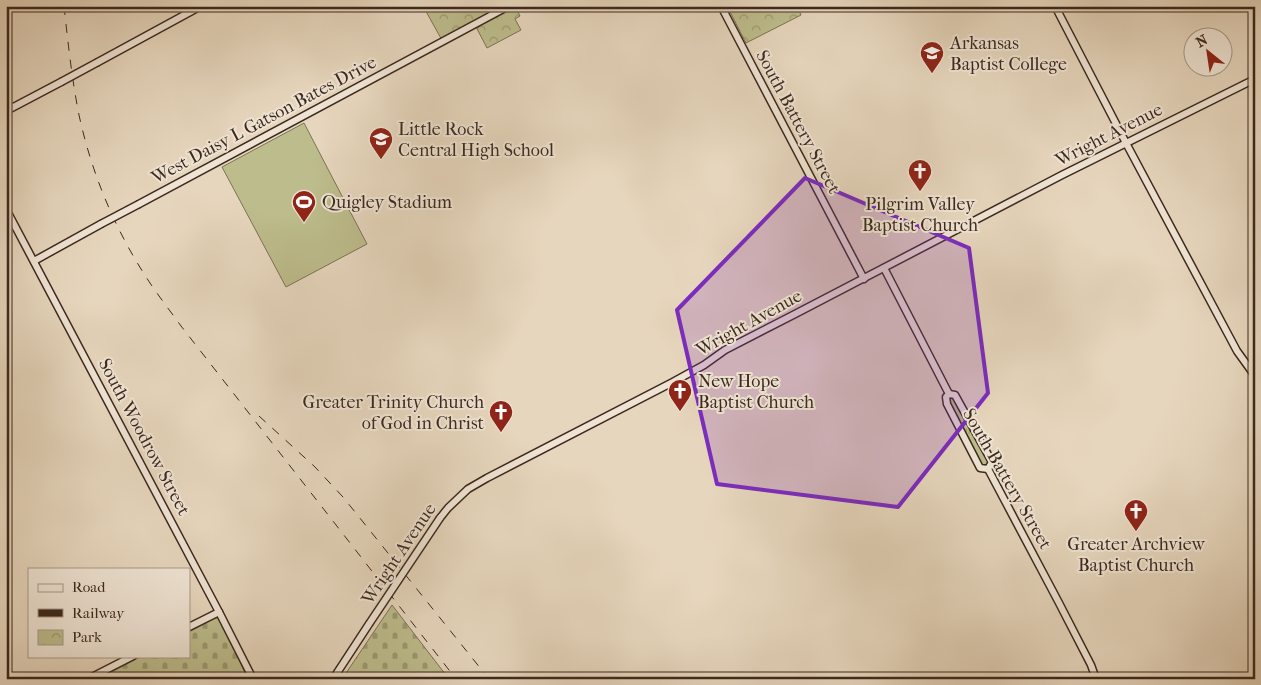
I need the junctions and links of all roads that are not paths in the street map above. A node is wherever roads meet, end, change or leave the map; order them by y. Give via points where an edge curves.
1 (201, 6) edge
2 (509, 6) edge
3 (721, 6) edge
4 (1055, 6) edge
5 (1255, 80) edge
6 (6, 111) edge
7 (1126, 144) junction
8 (6, 209) edge
9 (34, 261) junction
10 (884, 268) junction
11 (864, 279) junction
12 (1255, 376) edge
13 (949, 394) junction
14 (988, 469) junction
15 (219, 612) junction
16 (190, 626) edge
17 (129, 658) edge
18 (88, 679) edge
19 (253, 679) edge
20 (332, 679) edge
21 (1096, 679) edge

1 - 6 main road, bridge
2 - 9 main road, West Daisy L Gatson Bates Drive, bridge
3 - 11 main road, South Battery Street
4 - 7 main road
5 - 7 main road, Wright Avenue
7 - 10 main road, Wright Avenue
7 - 12 main road via 1237,351
8 - 9 main road, South Woodrow Street
9 - 15 main road, South Woodrow Street
10 - 11 main road, Wright Avenue
10 - 13 main road, South Battery Street
11 - 20 main road, Wright Avenue, bridge via 468,489 440,518
13 - 14 main road via 958,399 992,462
13 - 14 main road, South Battery Street via 947,404 980,468
14 - 21 main road, South Battery Street
15 - 16 main road
15 - 19 main road, South Woodrow Street
17 - 18 main road

